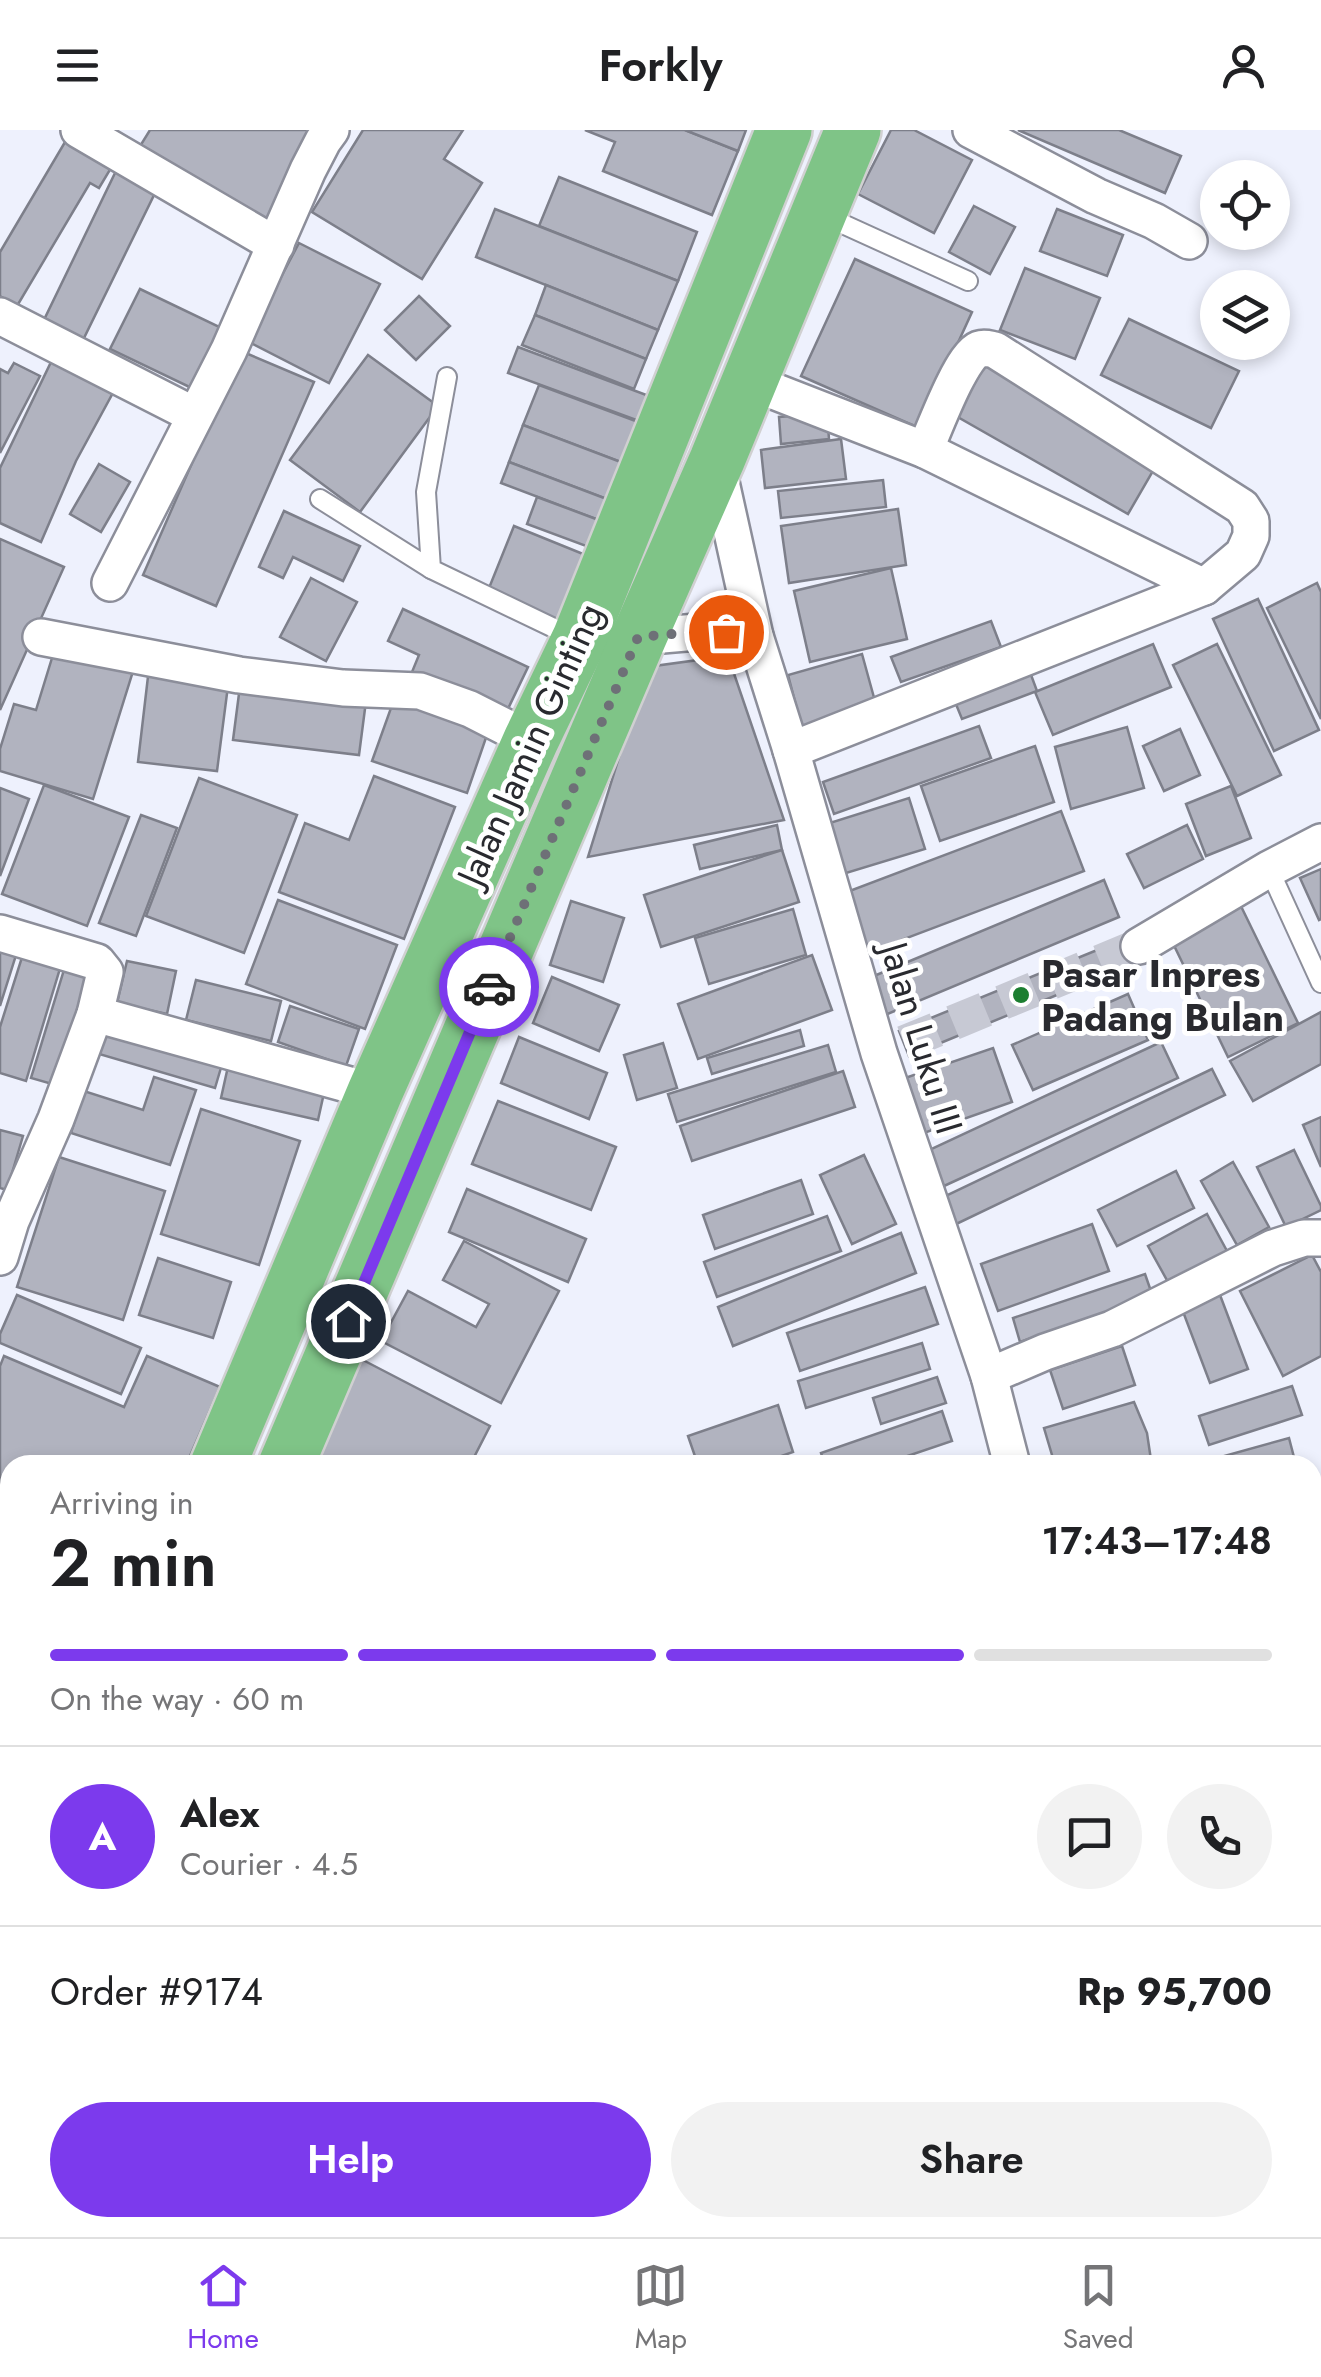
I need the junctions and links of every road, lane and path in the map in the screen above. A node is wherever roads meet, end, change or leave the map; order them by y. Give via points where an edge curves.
1 (79, 130) edge
2 (332, 130) edge
3 (784, 130) edge
4 (853, 130) edge
5 (971, 130) edge
6 (817, 212) junction
7 (1189, 241) dead end
8 (276, 245) junction
9 (968, 281) dead end
10 (0, 316) edge
11 (447, 377) dead end
12 (748, 381) junction
13 (194, 416) junction
14 (925, 450) junction
15 (716, 460) junction
16 (320, 499) dead end
17 (431, 569) junction
18 (110, 583) dead end
19 (1204, 586) junction
20 (755, 636) junction
21 (638, 637) junction
22 (41, 638) dead end
23 (580, 638) junction
24 (530, 740) junction
25 (791, 750) junction
26 (1321, 842) edge
27 (1269, 869) junction
28 (0, 933) edge
29 (1139, 946) tunnel mouth
30 (1321, 983) edge
31 (94, 1014) junction
32 (374, 1092) junction
33 (6, 1220) edge
34 (1321, 1238) edge
35 (0, 1257) edge
36 (989, 1376) junction
37 (222, 1455) edge
38 (290, 1455) edge
39 (1009, 1455) edge

1 - 8 street
2 - 8 street
3 - 23 highway, Jalan Jamin Ginting
4 - 6 highway, Jalan Jamin Ginting
5 - 7 street
6 - 9 lane
6 - 12 highway, Jalan Jamin Ginting
8 - 13 street
10 - 13 street
11 - 17 lane via 426,492
12 - 14 street
12 - 15 highway, Jalan Jamin Ginting
13 - 18 street
14 - 19 street
14 - 19 street via 967,358 984,347 995,350 1242,507 1252,521 1243,554
15 - 20 street, Jalan Luku III
15 - 21 highway, Jalan Jamin Ginting
16 - 17 lane
17 - 23 lane
19 - 25 street
20 - 21 street
20 - 25 street, Jalan Luku III
21 - 38 highway, Jalan Jamin Ginting
22 - 24 street via 238,675 420,691
23 - 24 highway, Jalan Jamin Ginting
24 - 32 highway, Jalan Jamin Ginting
25 - 36 street, Jalan Luku III via 891,1048
26 - 27 street
27 - 29 street
27 - 30 lane
28 - 31 street via 100,964 106,972
31 - 32 street
31 - 33 street via 56,1119
32 - 37 highway, Jalan Jamin Ginting
33 - 35 street
34 - 36 street via 1273,1248 1112,1329
36 - 39 street, Jalan Luku III

